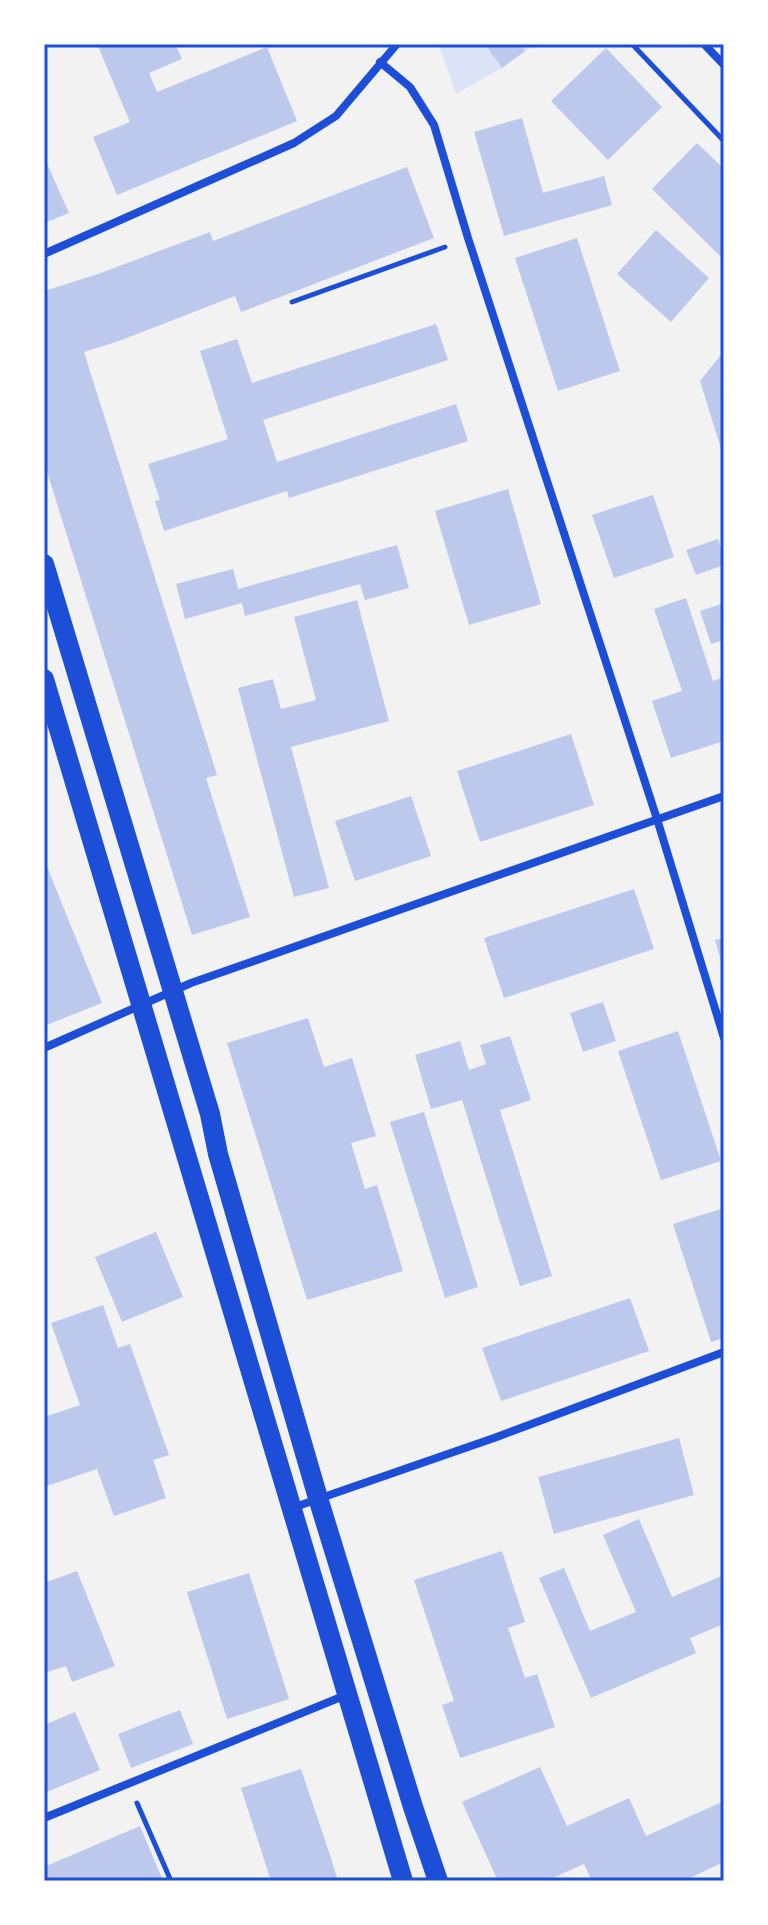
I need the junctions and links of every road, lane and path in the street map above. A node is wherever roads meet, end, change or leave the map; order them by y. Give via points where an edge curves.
1 (397, 44) edge
2 (632, 44) edge
3 (704, 44) edge
4 (380, 62) junction
5 (724, 65) edge
6 (724, 141) edge
7 (468, 238) junction
8 (44, 254) edge
9 (292, 302) dead end
10 (44, 564) edge
11 (44, 679) edge
12 (724, 796) edge
13 (657, 819) junction
14 (172, 990) junction
15 (142, 1005) junction
16 (724, 1038) edge
17 (44, 1048) edge
18 (724, 1352) edge
19 (318, 1498) junction
20 (291, 1508) junction
21 (346, 1695) junction
22 (129, 1784) junction
23 (44, 1818) edge
24 (171, 1881) edge
25 (403, 1881) edge
26 (438, 1881) edge

1 - 4 street
2 - 6 path
3 - 5 street
4 - 7 street via 410,87 434,125
4 - 8 street via 336,116 294,143
7 - 9 path
7 - 13 street
10 - 14 main road
11 - 15 main road
12 - 13 street
13 - 14 street
13 - 16 street
14 - 15 street
14 - 19 main road
15 - 17 street
15 - 20 main road
18 - 19 street
19 - 20 street
19 - 26 main road
20 - 21 main road
21 - 22 street
21 - 25 main road
22 - 23 street
22 - 24 path

